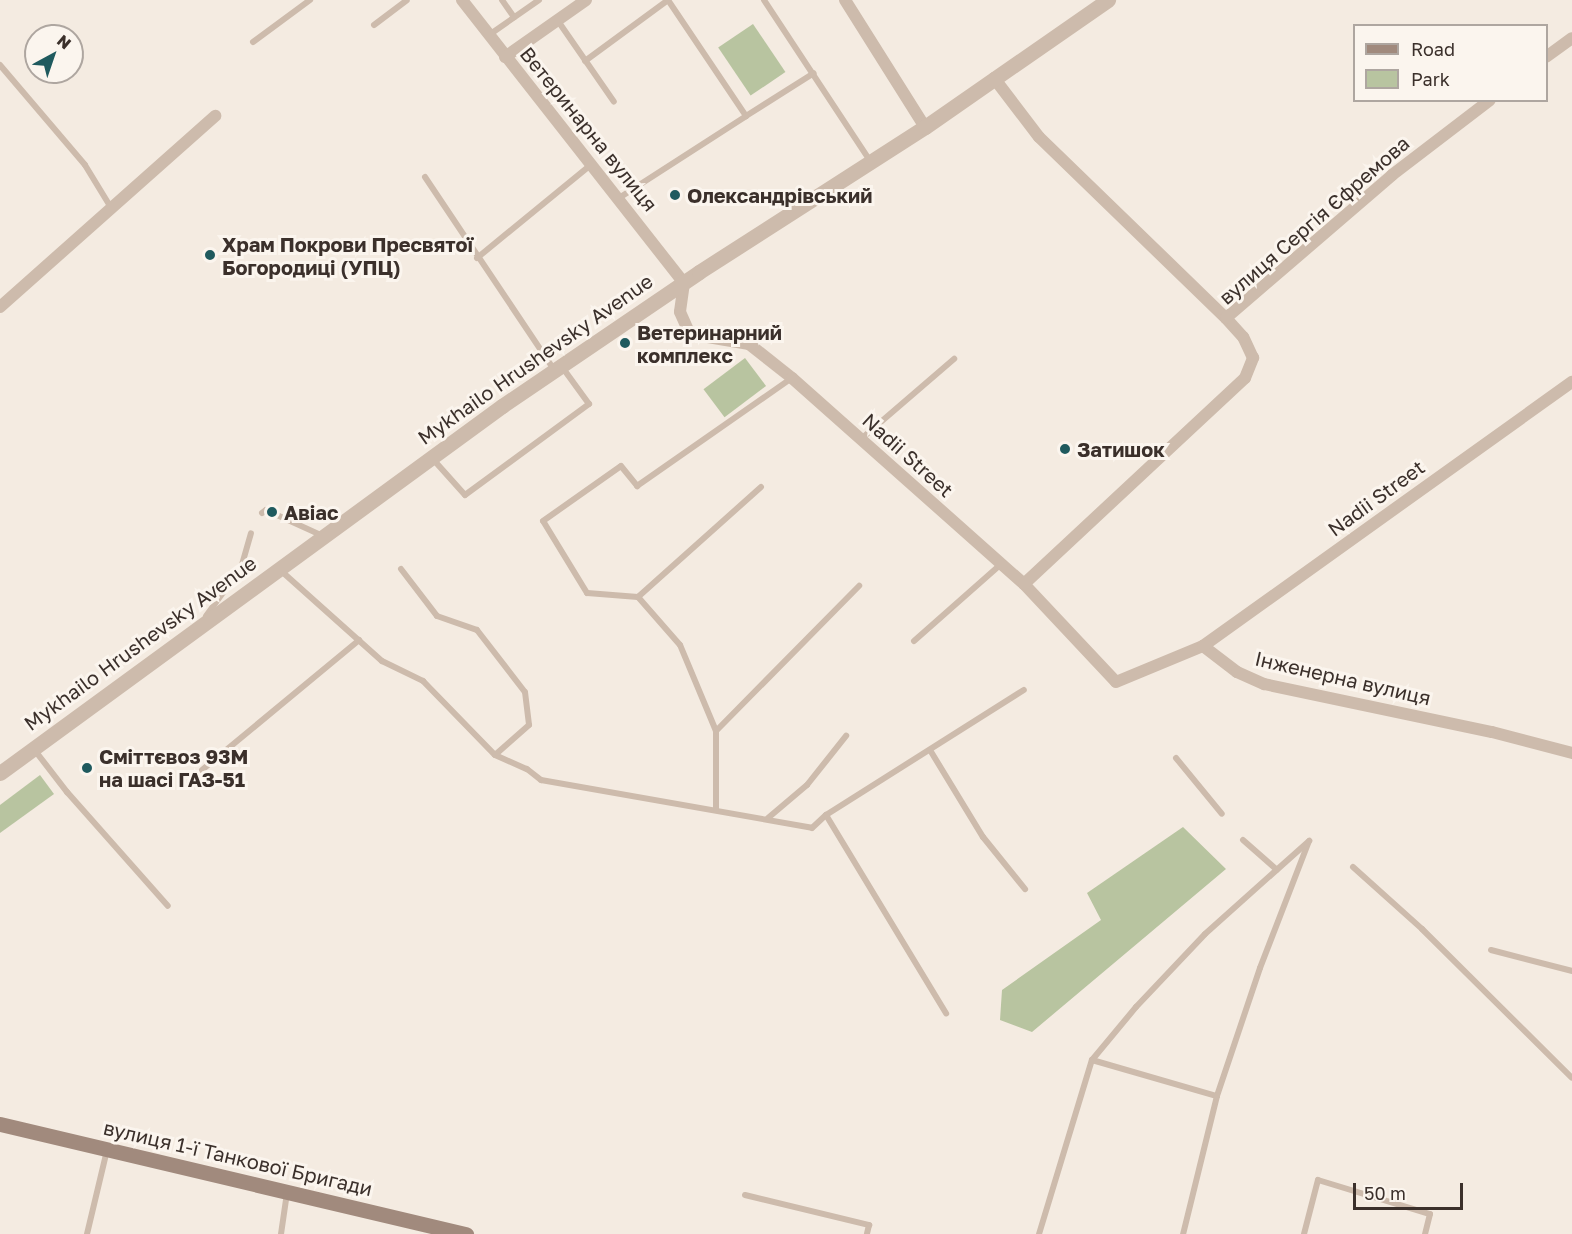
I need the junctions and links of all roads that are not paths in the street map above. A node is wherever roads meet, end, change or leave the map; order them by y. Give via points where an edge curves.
1 (310, 0) edge
2 (407, 0) edge
3 (462, 0) edge
4 (502, 0) edge
5 (539, 0) edge
6 (586, 0) edge
7 (668, 0) edge
8 (764, 0) edge
9 (845, 0) edge
10 (1108, 0) edge
11 (514, 17) junction
12 (557, 20) junction
13 (374, 25) dead end
14 (489, 35) junction
15 (1572, 38) edge
16 (253, 42) dead end
17 (1548, 56) edge
18 (505, 57) junction
19 (585, 60) junction
20 (0, 64) edge
21 (814, 73) junction
22 (994, 78) junction
23 (614, 102) dead end
24 (1487, 102) edge
25 (215, 116) dead end
26 (746, 116) junction
27 (925, 127) junction
28 (870, 162) junction
29 (591, 164) junction
30 (425, 177) dead end
31 (619, 198) junction
32 (110, 206) junction
33 (477, 258) junction
34 (684, 283) junction
35 (0, 307) edge
36 (1226, 318) junction
37 (954, 359) dead end
38 (559, 369) junction
39 (792, 378) junction
40 (1572, 382) edge
41 (860, 439) junction
42 (431, 456) junction
43 (761, 488) dead end
44 (262, 513) dead end
45 (251, 533) dead end
46 (324, 536) junction
47 (1001, 564) junction
48 (279, 568) junction
49 (401, 568) dead end
50 (1024, 584) junction
51 (859, 586) dead end
52 (638, 597) junction
53 (201, 623) junction
54 (359, 640) junction
55 (914, 641) dead end
56 (1203, 646) junction
57 (1024, 690) dead end
58 (716, 731) junction
59 (846, 736) dead end
60 (33, 747) junction
61 (930, 750) junction
62 (1572, 753) edge
63 (495, 755) junction
64 (1176, 758) dead end
65 (202, 771) dead end
66 (0, 773) edge
67 (716, 809) junction
68 (826, 814) junction
69 (1222, 814) dead end
70 (768, 818) junction
71 (1243, 840) dead end
72 (1353, 867) dead end
73 (1277, 870) junction
74 (1025, 889) dead end
75 (168, 906) dead end
76 (1491, 950) dead end
77 (1572, 971) edge
78 (946, 1013) dead end
79 (1092, 1060) junction
80 (1572, 1078) edge
81 (1217, 1096) junction
82 (0, 1124) edge
83 (107, 1148) junction
84 (287, 1191) junction
85 (745, 1195) dead end
86 (87, 1234) edge
87 (281, 1234) edge
88 (466, 1234) edge
89 (867, 1234) edge
90 (1039, 1234) edge
91 (1183, 1234) edge
92 (1304, 1234) edge
93 (1425, 1234) edge

1 - 16 lane
2 - 13 lane
3 - 14 street, Ветеринарна вулиця
4 - 11 lane
5 - 11 lane
6 - 12 street
7 - 19 lane
7 - 26 lane
8 - 21 lane
9 - 27 street
10 - 22 street, Mykhailo Hrushevsky Avenue
11 - 14 lane
12 - 18 street
12 - 19 lane
14 - 18 street, Ветеринарна вулиця
15 - 17 street
18 - 29 street, Ветеринарна вулиця
19 - 23 lane
20 - 32 lane via 85,165
21 - 26 lane
21 - 28 lane
22 - 27 street, Mykhailo Hrushevsky Avenue
22 - 36 street via 1039,137
24 - 36 street, вулиця Сергія Єфремова via 1392,175
25 - 32 street
26 - 31 lane
27 - 28 street, Mykhailo Hrushevsky Avenue
28 - 34 street, Mykhailo Hrushevsky Avenue
29 - 31 street, Ветеринарна вулиця
29 - 33 lane
30 - 33 lane
31 - 34 street, Ветеринарна вулиця
32 - 35 street via 52,264
33 - 38 lane
34 - 38 street, Mykhailo Hrushevsky Avenue
34 - 39 street, Nadii Street via 680,312 690,334 749,344
36 - 50 street, вулиця Сергія Єфремова via 1243,337 1253,358 1245,378
37 - 41 lane
38 - 42 street, Mykhailo Hrushevsky Avenue
38 - 42 lane via 589,404 465,495
39 - 41 street, Nadii Street
39 - 52 lane via 637,486 621,466 543,521 587,593
40 - 56 street, Nadii Street
41 - 47 street, Nadii Street
42 - 46 street, Mykhailo Hrushevsky Avenue
43 - 52 lane
44 - 46 lane via 266,510
45 - 53 lane via 240,568
46 - 48 street, Mykhailo Hrushevsky Avenue
47 - 50 street, Nadii Street
47 - 55 lane
48 - 53 street, Mykhailo Hrushevsky Avenue
48 - 54 lane
49 - 63 lane via 437,616 477,630 525,692 529,725
50 - 56 street, Nadii Street via 1116,682
51 - 58 lane
52 - 58 lane via 680,645
53 - 60 street, Mykhailo Hrushevsky Avenue
54 - 63 lane via 382,661 423,681
54 - 65 lane
56 - 62 street, Інженерна вулиця via 1237,672 1264,684 1492,732
57 - 61 lane
58 - 67 lane
59 - 70 lane via 807,785
60 - 66 street, Mykhailo Hrushevsky Avenue
60 - 75 lane via 67,792
61 - 68 lane
61 - 74 lane via 983,837
63 - 67 lane via 541,780
64 - 69 lane
67 - 70 lane
68 - 70 lane via 812,828
68 - 78 lane
71 - 73 lane
72 - 80 lane via 1422,929
73 - 79 lane via 1205,934
73 - 81 lane via 1309,841
76 - 77 lane
79 - 81 lane
79 - 90 lane
81 - 91 lane
82 - 83 main road, вулиця 1-ї Танкової Бригади
83 - 84 main road, вулиця 1-ї Танкової Бригади
83 - 86 lane
84 - 87 lane
84 - 88 main road, вулиця 1-ї Танкової Бригади
85 - 89 lane via 869,1225
92 - 93 lane via 1318,1180 1430,1214

